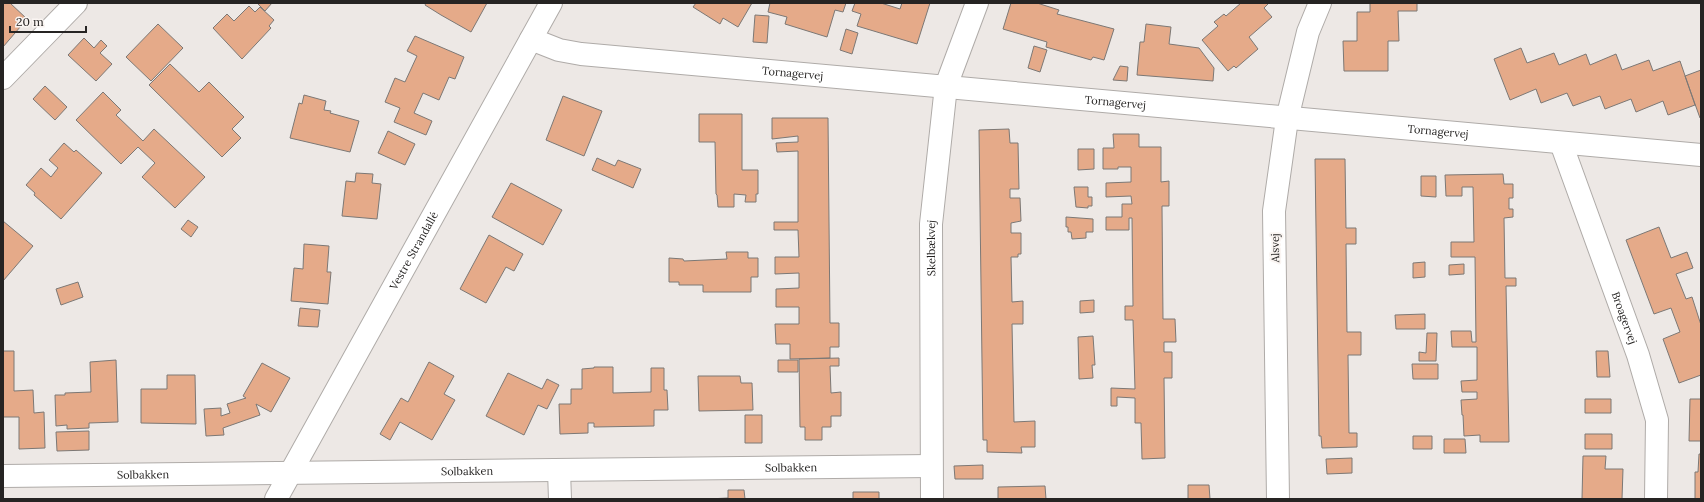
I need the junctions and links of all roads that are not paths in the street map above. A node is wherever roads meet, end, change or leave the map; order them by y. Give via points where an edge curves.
1 (76, 3) edge
2 (551, 3) edge
3 (977, 3) edge
4 (1320, 3) edge
5 (531, 39) junction
6 (3, 78) edge
7 (946, 86) junction
8 (1287, 119) junction
9 (1561, 143) junction
10 (1701, 155) edge
11 (931, 466) junction
12 (559, 471) junction
13 (291, 473) junction
14 (3, 476) edge
15 (276, 499) edge
16 (560, 499) edge
17 (932, 499) edge
18 (1278, 499) edge
19 (1656, 499) edge

1 - 6 street
2 - 5 street, Vestre Strandallé
3 - 7 street, Skelbækvej
4 - 8 street, Alsvej via 1308,32
5 - 7 street, Tornagervej via 559,50 581,54
5 - 13 street, Vestre Strandallé
7 - 8 street, Tornagervej
7 - 11 street, Skelbækvej via 931,224
8 - 9 street, Tornagervej
8 - 18 street, Alsvej via 1274,211
9 - 10 street, Tornagervej
9 - 19 street, Broagervej via 1638,354 1657,420
11 - 12 street, Solbakken
11 - 17 street, Skelbækvej
12 - 13 street, Solbakken
12 - 16 street
13 - 14 street, Solbakken
13 - 15 street, Vestre Strandallé

